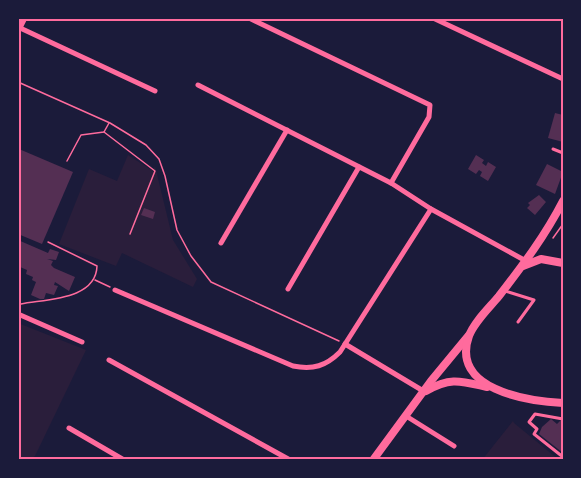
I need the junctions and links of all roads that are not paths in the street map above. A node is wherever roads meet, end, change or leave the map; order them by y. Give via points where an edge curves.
1 (25, 18) edge
2 (249, 18) edge
3 (433, 18) edge
4 (19, 27) edge
5 (563, 79) edge
6 (198, 85) dead end
7 (155, 91) dead end
8 (287, 130) junction
9 (553, 148) dead end
10 (563, 153) edge
11 (359, 167) junction
12 (391, 183) junction
13 (563, 201) edge
14 (431, 209) junction
15 (221, 243) dead end
16 (524, 263) junction
17 (563, 263) edge
18 (288, 289) dead end
19 (115, 290) road end
20 (504, 290) junction
21 (18, 314) edge
22 (518, 322) dead end
23 (469, 334) junction
24 (82, 342) dead end
25 (345, 344) junction
26 (109, 360) dead end
27 (487, 387) junction
28 (425, 392) junction
29 (563, 403) edge
30 (406, 416) junction
31 (563, 419) edge
32 (69, 428) dead end
33 (454, 446) dead end
34 (563, 457) edge
35 (124, 460) edge
36 (290, 460) edge
37 (373, 460) edge

1 - 4 street
2 - 12 street via 430,105 429,117
3 - 5 street
4 - 7 street
6 - 8 street
8 - 11 street
8 - 15 street
9 - 10 lane
11 - 12 street
11 - 18 street
12 - 14 street
13 - 16 main road
14 - 16 street
14 - 25 street
16 - 17 main road via 541,259
16 - 20 main road
19 - 25 street via 293,366 326,364
20 - 22 lane via 534,300
20 - 23 main road
21 - 24 street
23 - 27 main road via 465,357 472,372
23 - 28 main road
25 - 28 street
26 - 36 street
27 - 28 main road via 453,380
27 - 29 main road
28 - 30 main road
30 - 33 street
30 - 37 main road
31 - 34 lane via 536,414 529,422 537,429 534,434
32 - 35 street

